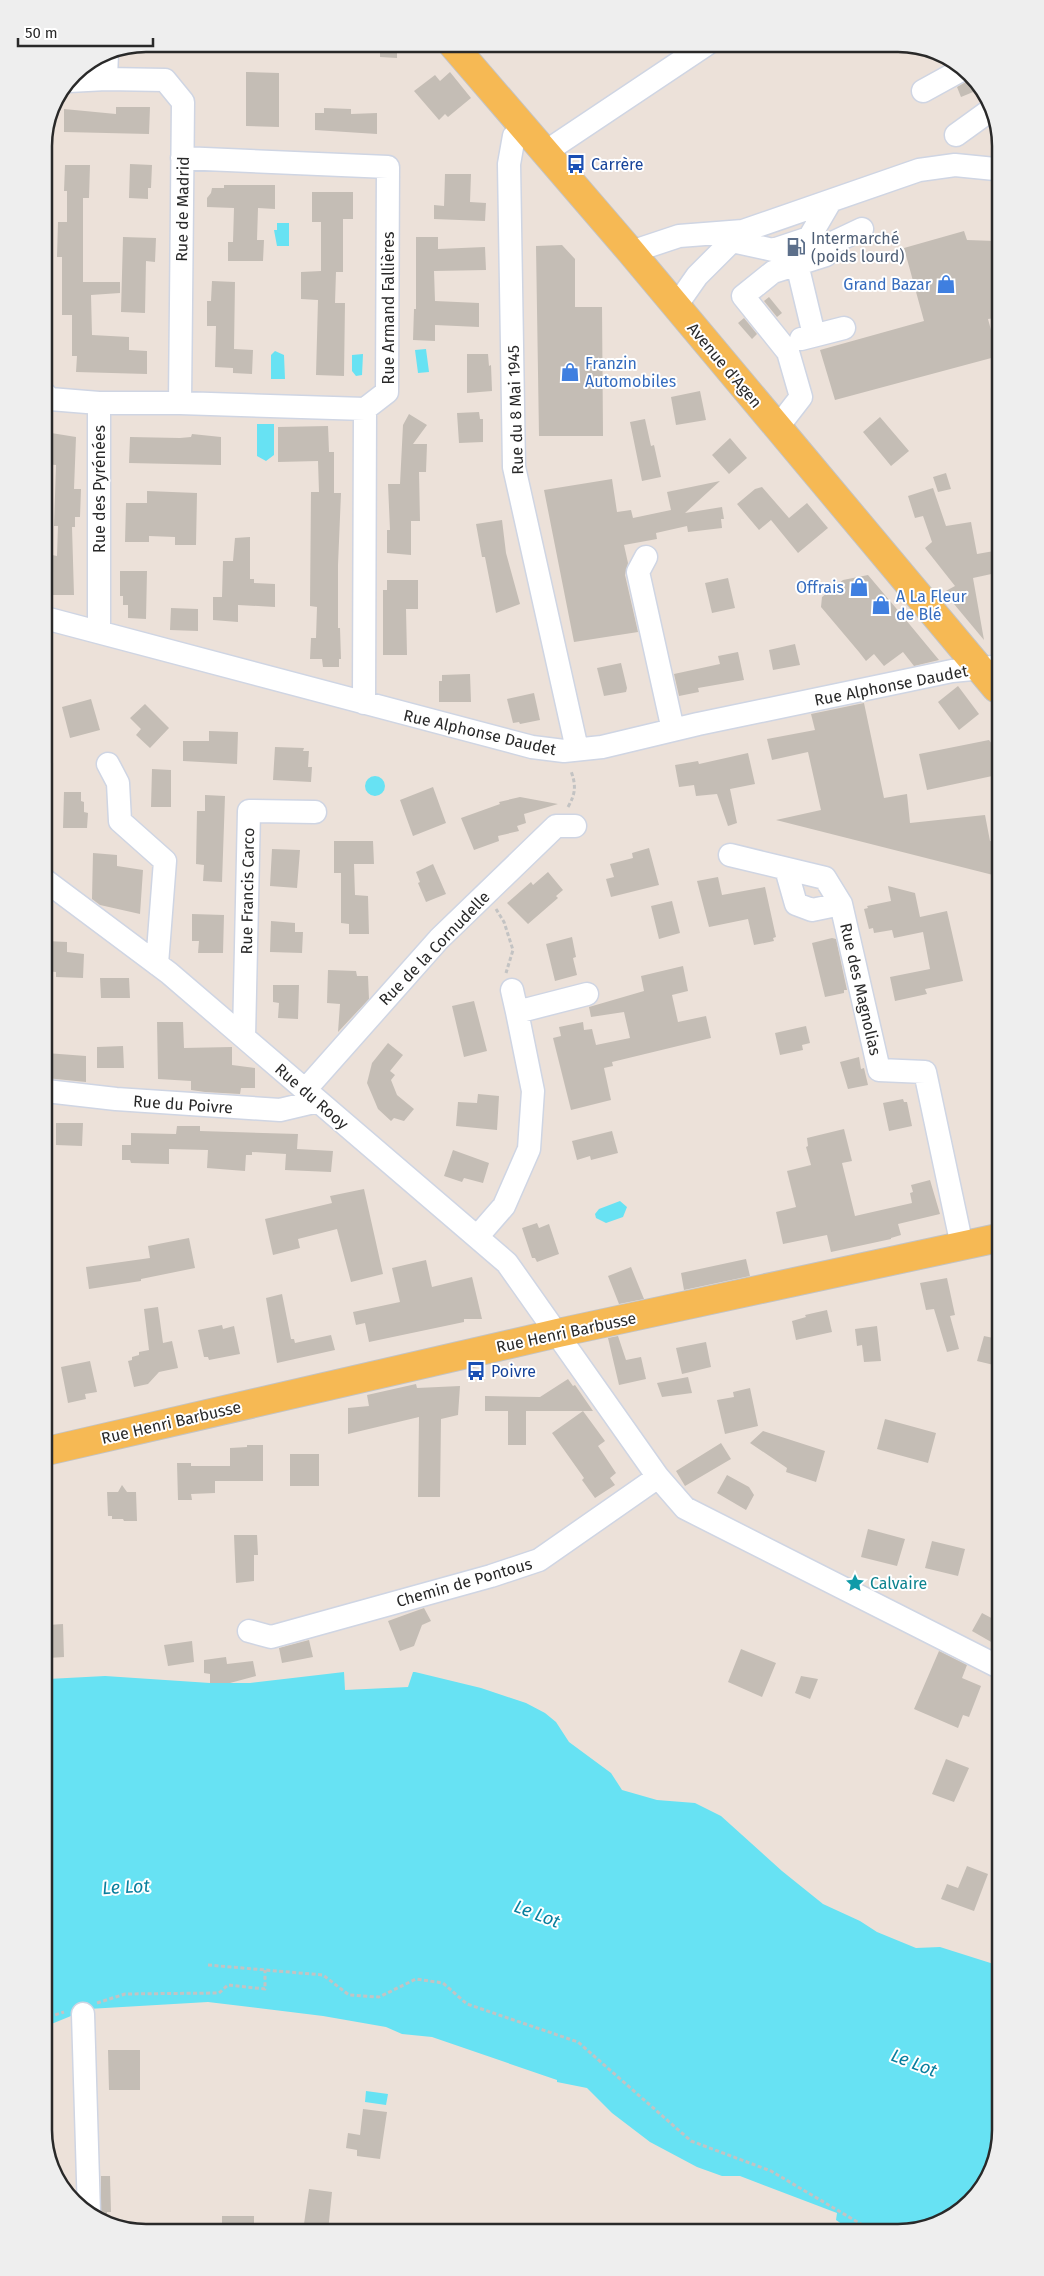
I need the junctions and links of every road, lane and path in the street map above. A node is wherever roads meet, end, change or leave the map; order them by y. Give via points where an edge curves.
1 (459, 52) edge
2 (694, 53) edge
3 (107, 61) edge
4 (956, 73) edge
5 (106, 80) junction
6 (79, 81) edge
7 (923, 91) dead end
8 (986, 114) edge
9 (523, 128) junction
10 (956, 135) dead end
11 (544, 153) junction
12 (182, 158) junction
13 (992, 169) edge
14 (862, 229) dead end
15 (737, 236) junction
16 (631, 252) junction
17 (791, 266) junction
18 (676, 306) junction
19 (844, 328) dead end
20 (801, 342) junction
21 (53, 398) edge
22 (99, 403) junction
23 (180, 403) junction
24 (365, 409) junction
25 (777, 428) junction
26 (646, 557) dead end
27 (53, 620) edge
28 (99, 631) junction
29 (990, 675) edge
30 (364, 703) junction
31 (673, 730) junction
32 (570, 750) junction
33 (108, 764) dead end
34 (315, 812) dead end
35 (566, 826) joint
36 (730, 855) dead end
37 (786, 870) junction
38 (53, 886) edge
39 (481, 898) junction
40 (842, 904) junction
41 (157, 964) junction
42 (512, 990) joint
43 (587, 994) dead end
44 (517, 1012) junction
45 (244, 1037) junction
46 (53, 1092) edge
47 (312, 1096) junction
48 (477, 1237) junction
49 (992, 1239) edge
50 (962, 1246) junction
51 (558, 1333) junction
52 (52, 1450) edge
53 (658, 1477) junction
54 (249, 1631) dead end
55 (992, 1664) edge
56 (208, 1965) dead end
57 (265, 1970) junction
58 (81, 2010) junction
59 (52, 2016) edge
60 (89, 2204) edge
61 (859, 2223) edge

1 - 9 main road, Avenue d'Agen
2 - 11 street
3 - 5 street
4 - 7 street
5 - 6 street
5 - 12 street, Rue de Madrid via 165,80 183,102
8 - 10 street
9 - 11 main road, Avenue d'Agen
9 - 32 street, Rue du 8 Mai 1945 via 514,136 509,164 514,467
11 - 16 main road, Avenue d'Agen
12 - 23 street, Rue de Madrid
12 - 24 street, Rue Armand Fallières via 388,167 387,392
13 - 15 street via 955,165 919,170 830,202 809,238 773,250
14 - 17 street via 826,246 826,255
15 - 16 street via 679,236
15 - 18 street via 697,276
16 - 18 main road, Avenue d'Agen
17 - 20 street
17 - 20 street via 773,272 743,296
18 - 25 main road, Avenue d'Agen
19 - 20 street
20 - 25 street via 801,397
21 - 22 street, Rue des Pyrénées
22 - 23 street
22 - 28 street, Rue des Pyrénées
23 - 24 street
24 - 30 street
25 - 29 main road, Avenue d'Agen
26 - 31 street via 638,572
27 - 28 street, Rue Alphonse Daudet
28 - 30 street, Rue Alphonse Daudet
29 - 31 street, Rue Alphonse Daudet via 952,671
30 - 32 street, Rue Alphonse Daudet via 532,747
31 - 32 street, Rue Alphonse Daudet via 602,747
32 - 35 path via 576,785
33 - 41 street via 118,783 120,821 165,861
34 - 45 street, Rue Francis Carco via 249,810
35 - 39 street, Rue de la Cornudelle
36 - 37 street, Rue des Magnolias
37 - 40 street, Rue des Magnolias via 825,878
37 - 40 street via 796,904 812,910
38 - 41 street, Rue du Rooy
39 - 42 path via 498,912 508,932 513,950 506,974
39 - 47 street, Rue de la Cornudelle via 439,939
40 - 50 street, Rue des Magnolias via 879,1070 925,1072
41 - 45 street, Rue du Rooy
42 - 44 street
43 - 44 street
44 - 48 street via 532,1091 529,1150 504,1206
45 - 47 street, Rue du Rooy
46 - 47 street, Rue du Poivre via 280,1110
47 - 48 street, Rue du Rooy
48 - 51 street, Rue du Rooy via 507,1264
49 - 50 main road, Rue Henri Barbusse
50 - 51 main road, Rue Henri Barbusse
51 - 52 main road, Rue Henri Barbusse
51 - 53 street, Rue du Rooy
53 - 54 street, Chemin de Pontous via 539,1560 271,1637
53 - 55 street, Rue du Rooy via 685,1508
56 - 57 path
57 - 58 path via 265,1989 228,1984 219,1993 125,1994
57 - 61 path via 323,1975 350,1995 379,1997 416,1980 444,1983 467,2004 578,2042 691,2141 771,2171
58 - 59 path
58 - 60 street

